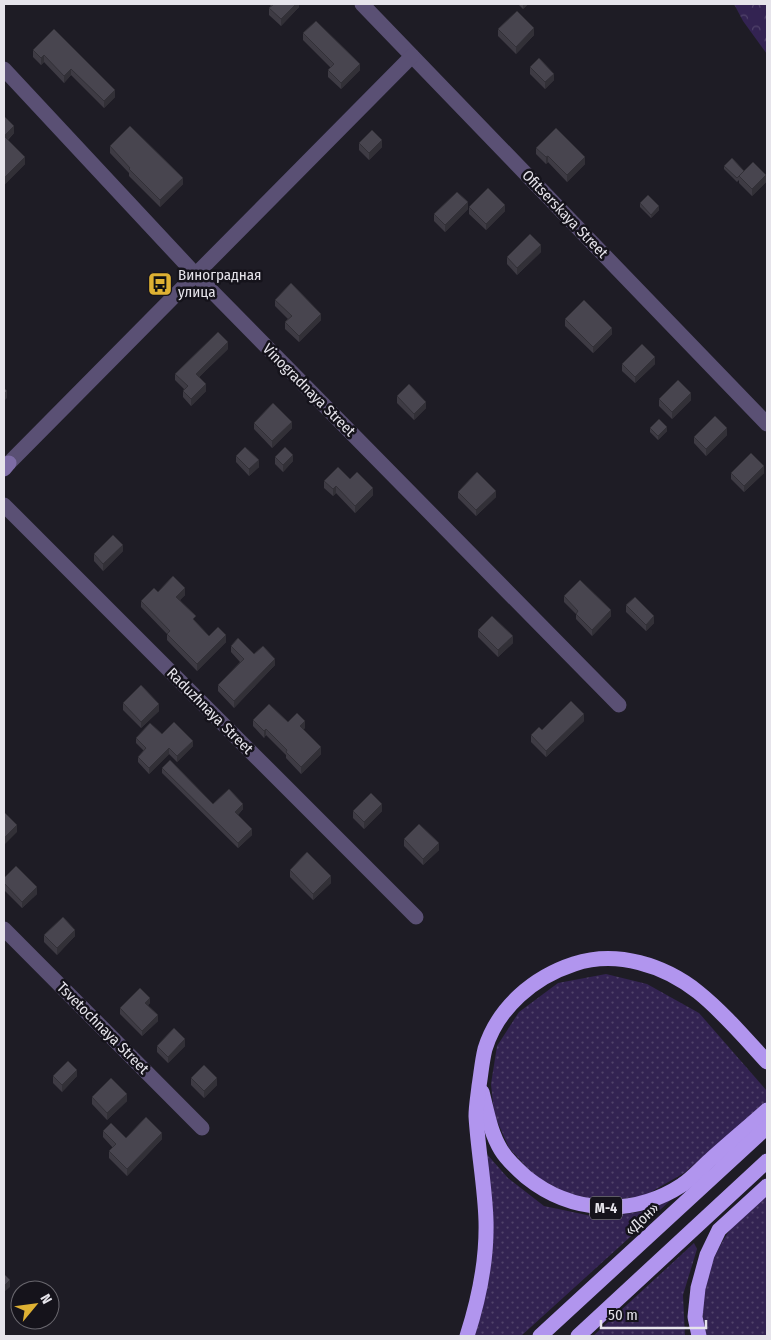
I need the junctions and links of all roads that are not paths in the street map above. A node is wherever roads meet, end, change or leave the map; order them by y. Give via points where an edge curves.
1 (362, 4) edge
2 (412, 56) junction
3 (4, 69) edge
4 (196, 275) junction
5 (767, 424) edge
6 (6, 466) edge
7 (4, 505) edge
8 (619, 705) dead end
9 (416, 917) dead end
10 (4, 929) edge
11 (767, 1062) edge
12 (480, 1083) junction
13 (767, 1110) edge
14 (767, 1127) edge
15 (202, 1128) dead end
16 (767, 1161) edge
17 (767, 1186) edge
18 (467, 1336) edge
19 (540, 1336) edge
20 (578, 1336) edge
21 (699, 1336) edge

1 - 2 street, Ofitserskaya Street
2 - 4 street
2 - 5 street, Ofitserskaya Street
3 - 4 street, Vinogradnaya Street
4 - 6 street
4 - 8 street, Vinogradnaya Street
7 - 9 street, Raduzhnaya Street
10 - 15 street, Tsvetochnaya Street
11 - 12 highway, М-4 via 699,992 676,977 650,966 606,958 560,968 523,991 495,1026 486,1048
12 - 13 highway, М-4 via 490,1124 501,1149 516,1169 556,1196 581,1205 604,1208 627,1207 652,1200 682,1185
12 - 18 highway, М-4 via 476,1114 486,1223 484,1266 476,1310
14 - 19 highway, «Дон»
16 - 20 highway
17 - 21 highway via 720,1230 707,1255 698,1288 695,1317

